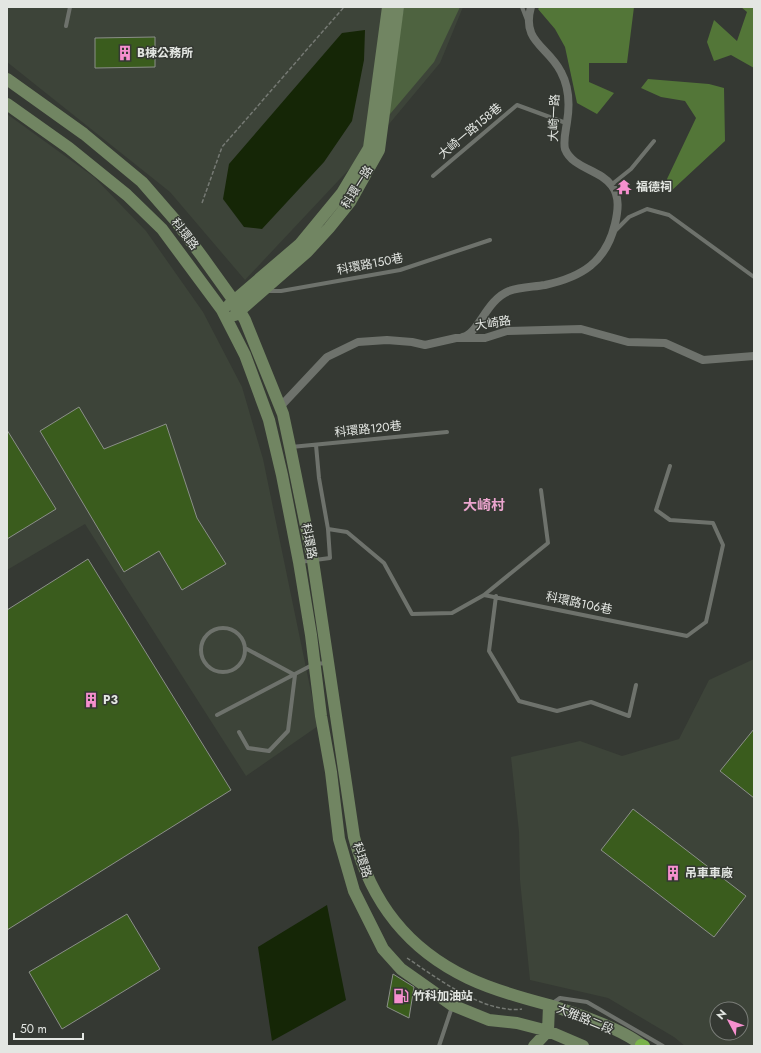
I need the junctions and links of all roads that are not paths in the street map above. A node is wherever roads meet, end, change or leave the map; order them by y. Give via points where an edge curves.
1 (70, 7) edge
2 (388, 7) edge
3 (398, 7) edge
4 (522, 7) edge
5 (531, 7) edge
6 (529, 24) junction
7 (66, 26) dead end
8 (7, 79) edge
9 (7, 104) edge
10 (567, 123) junction
11 (654, 141) dead end
12 (433, 176) dead end
13 (611, 185) junction
14 (613, 232) junction
15 (490, 240) dead end
16 (754, 276) edge
17 (259, 286) junction
18 (237, 305) junction
19 (222, 310) junction
20 (228, 321) junction
21 (456, 338) junction
22 (754, 356) edge
23 (280, 407) junction
24 (447, 432) dead end
25 (316, 445) junction
26 (290, 447) junction
27 (670, 466) dead end
28 (541, 490) dead end
29 (328, 529) junction
30 (313, 561) junction
31 (299, 562) junction
32 (484, 595) junction
33 (496, 596) junction
34 (245, 648) junction
35 (327, 663) junction
36 (314, 664) junction
37 (295, 675) junction
38 (636, 685) dead end
39 (217, 715) dead end
40 (239, 732) dead end
41 (383, 950) joint
42 (452, 1005) junction
43 (549, 1006) junction
44 (548, 1032) junction
45 (439, 1046) edge
46 (534, 1046) edge
47 (583, 1046) edge
48 (643, 1046) edge
49 (663, 1046) edge

1 - 7 lane
2 - 17 street, 科環一路 via 369,148 342,193 300,244
3 - 17 street, 科環一路 via 379,150 350,202 330,228 307,252
4 - 6 lane
5 - 6 street
6 - 10 street, 大崎一路 via 532,36 559,68 565,80 569,106
8 - 18 street, 科環路 via 84,134 142,182 175,220
9 - 19 street, 科環路 via 69,148 127,195 162,229
10 - 12 lane, 大崎一路158巷 via 517,105
10 - 13 street, 大崎一路 via 564,139 569,155 575,162 604,178
11 - 13 lane via 631,169
13 - 14 street via 618,207
14 - 16 lane via 629,217 646,209 669,215
14 - 21 street via 603,254 582,272 563,280 501,295 491,304 468,336
15 - 17 lane, 科環路150巷 via 400,270 281,291 272,292
17 - 18 street, 科環一路
18 - 19 street, 科環一路
18 - 20 street, 科環一路
18 - 23 street, 科環路
19 - 20 street, 科環路
20 - 31 street, 科環路 via 245,355 269,420
21 - 22 street, 大崎路 via 485,338 507,331 581,329 628,342 666,343 703,360
21 - 23 street, 大崎路 via 425,345 387,340 358,342 327,356
23 - 26 street, 科環路
24 - 25 lane, 科環路120巷
25 - 26 lane, 科環路120巷
25 - 29 lane
26 - 30 street, 科環路
27 - 33 lane, 科環路106巷 via 656,510 670,520 713,522 723,545 706,622 687,636
28 - 32 lane via 548,543
29 - 30 lane via 330,558
29 - 32 lane via 347,532 384,563 412,614 452,613
30 - 31 lane
30 - 35 street, 科環路
31 - 36 street, 科環路
32 - 33 lane, 科環路106巷
33 - 38 lane via 489,651 519,701 557,711 591,702 630,716
34 - 34 lane via 239,635 233,630 218,628 206,636 201,651 206,664 224,672 237,667
34 - 37 lane
35 - 36 lane
35 - 43 street, 科環路 via 354,837 360,860 386,912 409,938 467,978
36 - 37 lane
36 - 41 street, 科環路 via 339,839 354,891
37 - 39 lane
37 - 40 lane via 288,731 269,752 248,748
41 - 42 street, 大雅路二段 via 401,969
42 - 44 street, 大雅路二段 via 489,1020 517,1023
42 - 45 lane
43 - 44 street, 大雅路二段
43 - 48 street, 大雅路二段 via 568,1010
43 - 49 lane via 560,998 587,1002
44 - 46 street
44 - 47 street, 大雅路二段

